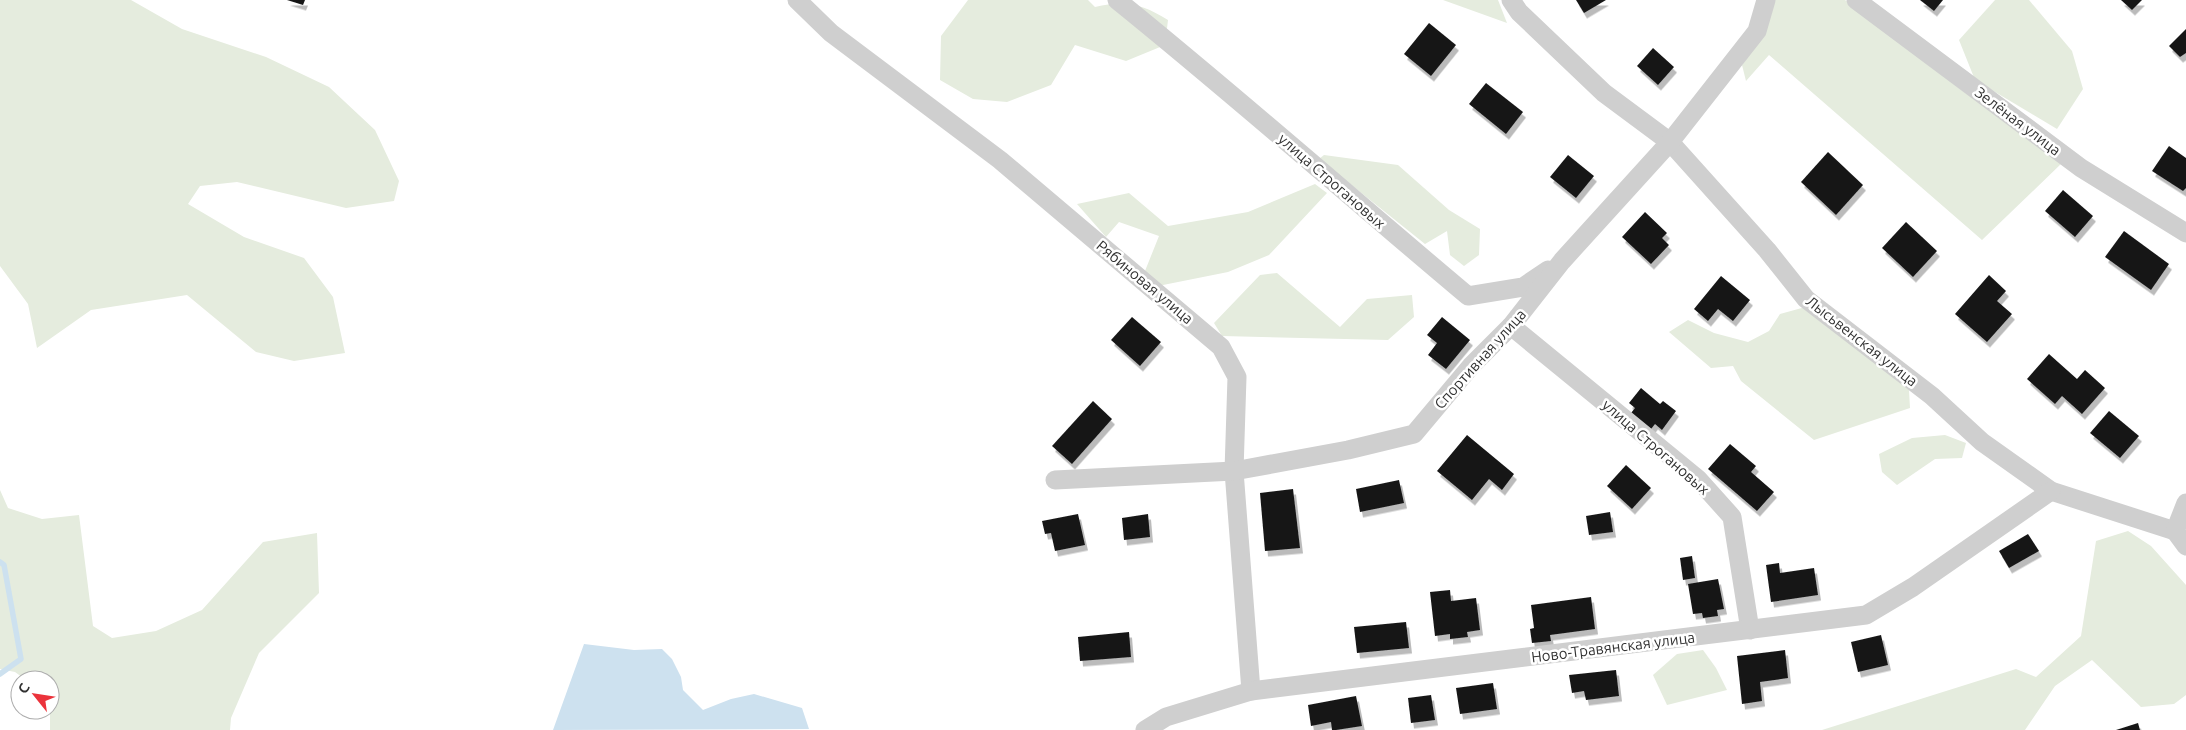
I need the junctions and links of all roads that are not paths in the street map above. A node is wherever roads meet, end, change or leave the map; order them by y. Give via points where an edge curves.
1 (797, 0) edge
2 (1117, 0) edge
3 (1511, 0) edge
4 (1766, 0) edge
5 (1856, 0) edge
6 (1670, 142) junction
7 (2186, 233) edge
8 (1562, 261) junction
9 (1511, 326) junction
10 (1234, 471) junction
11 (1055, 480) dead end
12 (2051, 491) junction
13 (2186, 504) edge
14 (2175, 531) junction
15 (2186, 546) edge
16 (1750, 630) junction
17 (1251, 690) junction
18 (1145, 730) edge

1 - 10 street, Рябиновая улица via 831,33 1000,160 1222,347 1237,376
2 - 8 street, улица Строгановых via 1217,81 1468,296 1523,286
3 - 6 street, Лысьвенская улица via 1519,12 1604,93
4 - 6 street, Спортивная улица via 1757,31
5 - 7 street, Зелёная улица via 2081,168
6 - 8 street, Спортивная улица
6 - 12 street, Лысьвенская улица via 1767,250 1806,299 1932,396 1982,442
8 - 9 street, Спортивная улица
9 - 10 street, Спортивная улица via 1471,366 1414,434
9 - 16 street, улица Строгановых via 1698,479 1732,517
10 - 11 street, Спортивная улица
10 - 17 street, Рябиновая улица
12 - 14 street, Лысьвенская улица
12 - 16 street, Ново-Травянская улица via 1913,587 1866,615
13 - 14 street
14 - 15 street
16 - 17 street, Ново-Травянская улица
17 - 18 street, Ново-Травянская улица via 1166,717

